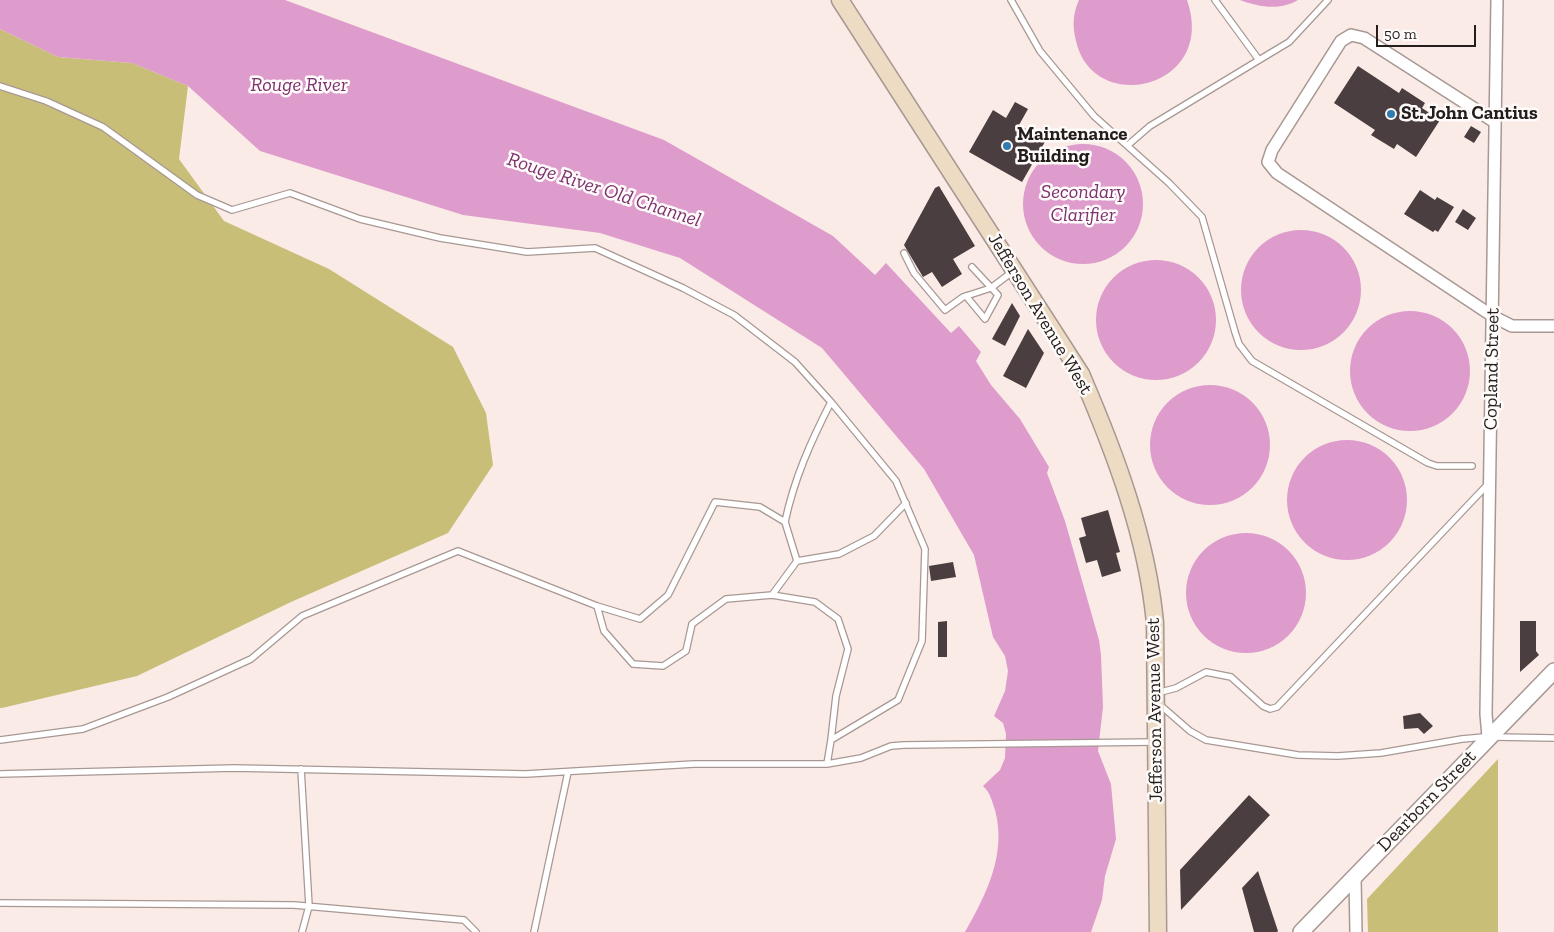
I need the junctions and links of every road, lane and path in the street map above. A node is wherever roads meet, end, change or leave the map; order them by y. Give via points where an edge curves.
1 (840, 0) edge
2 (1011, 0) edge
3 (1215, 0) edge
4 (1328, 0) edge
5 (1497, 0) edge
6 (1259, 60) junction
7 (0, 86) edge
8 (1495, 122) junction
9 (1128, 145) junction
10 (904, 253) dead end
11 (972, 267) dead end
12 (1014, 270) junction
13 (990, 288) junction
14 (966, 296) junction
15 (1494, 316) junction
16 (1554, 326) edge
17 (831, 402) junction
18 (1472, 466) dead end
19 (1490, 482) junction
20 (906, 503) junction
21 (785, 522) junction
22 (797, 561) junction
23 (772, 595) junction
24 (597, 606) junction
25 (1554, 670) edge
26 (1155, 697) junction
27 (1488, 737) junction
28 (1554, 738) edge
29 (0, 740) edge
30 (831, 740) junction
31 (1156, 742) junction
32 (827, 764) junction
33 (301, 769) junction
34 (568, 772) junction
35 (0, 774) edge
36 (1355, 877) junction
37 (0, 903) edge
38 (310, 906) junction
39 (302, 932) edge
40 (476, 932) edge
41 (534, 932) edge
42 (1158, 932) edge
43 (1301, 932) edge
44 (1356, 932) edge

1 - 12 main road, Jefferson Avenue West
2 - 9 lane via 1040,51 1094,116
3 - 6 lane
4 - 6 lane via 1289,42
5 - 8 street, Copland Street
6 - 9 lane via 1150,126
7 - 17 lane via 46,101 103,127 197,195 232,210 290,193 360,219 440,238 527,252 595,248 734,315 796,362
8 - 15 street, Copland Street
8 - 15 street via 1364,38 1351,35 1341,41 1272,150 1268,162 1277,172
9 - 18 lane via 1202,217 1239,344 1252,361 1428,463
10 - 14 lane via 914,273 945,310
11 - 13 lane
12 - 13 lane
12 - 26 main road, Jefferson Avenue West via 1081,374 1110,441 1152,587
13 - 14 lane
13 - 14 lane via 998,295 985,319
15 - 16 street via 1512,326
15 - 19 street, Copland Street
17 - 20 lane via 896,481
17 - 21 lane via 792,490
19 - 26 lane via 1277,707 1263,706 1231,678 1206,672
19 - 27 street, Copland Street
20 - 22 lane via 874,536 839,554
20 - 30 lane via 925,549 922,641 898,700
21 - 22 lane
21 - 24 lane via 760,507 716,502 668,595 640,619
22 - 23 lane
23 - 24 lane via 726,599 692,624 686,651 663,666 633,664 604,631
23 - 30 lane via 815,602 838,619 848,649 836,696
24 - 29 lane via 458,551 302,616 251,659 168,697 83,729
25 - 27 street, Dearborn Street
26 - 27 lane via 1190,731 1206,740 1281,754 1381,754
26 - 31 main road, Jefferson Avenue West
27 - 28 lane
27 - 36 street, Dearborn Street
30 - 32 lane
31 - 32 lane via 891,746 869,756
31 - 42 main road, Jefferson Avenue West
32 - 34 lane via 684,765
33 - 34 lane via 417,773
33 - 35 lane
33 - 38 lane
34 - 41 lane
36 - 43 street, Dearborn Street
36 - 44 street
37 - 38 lane
38 - 39 lane
38 - 40 lane via 464,920

